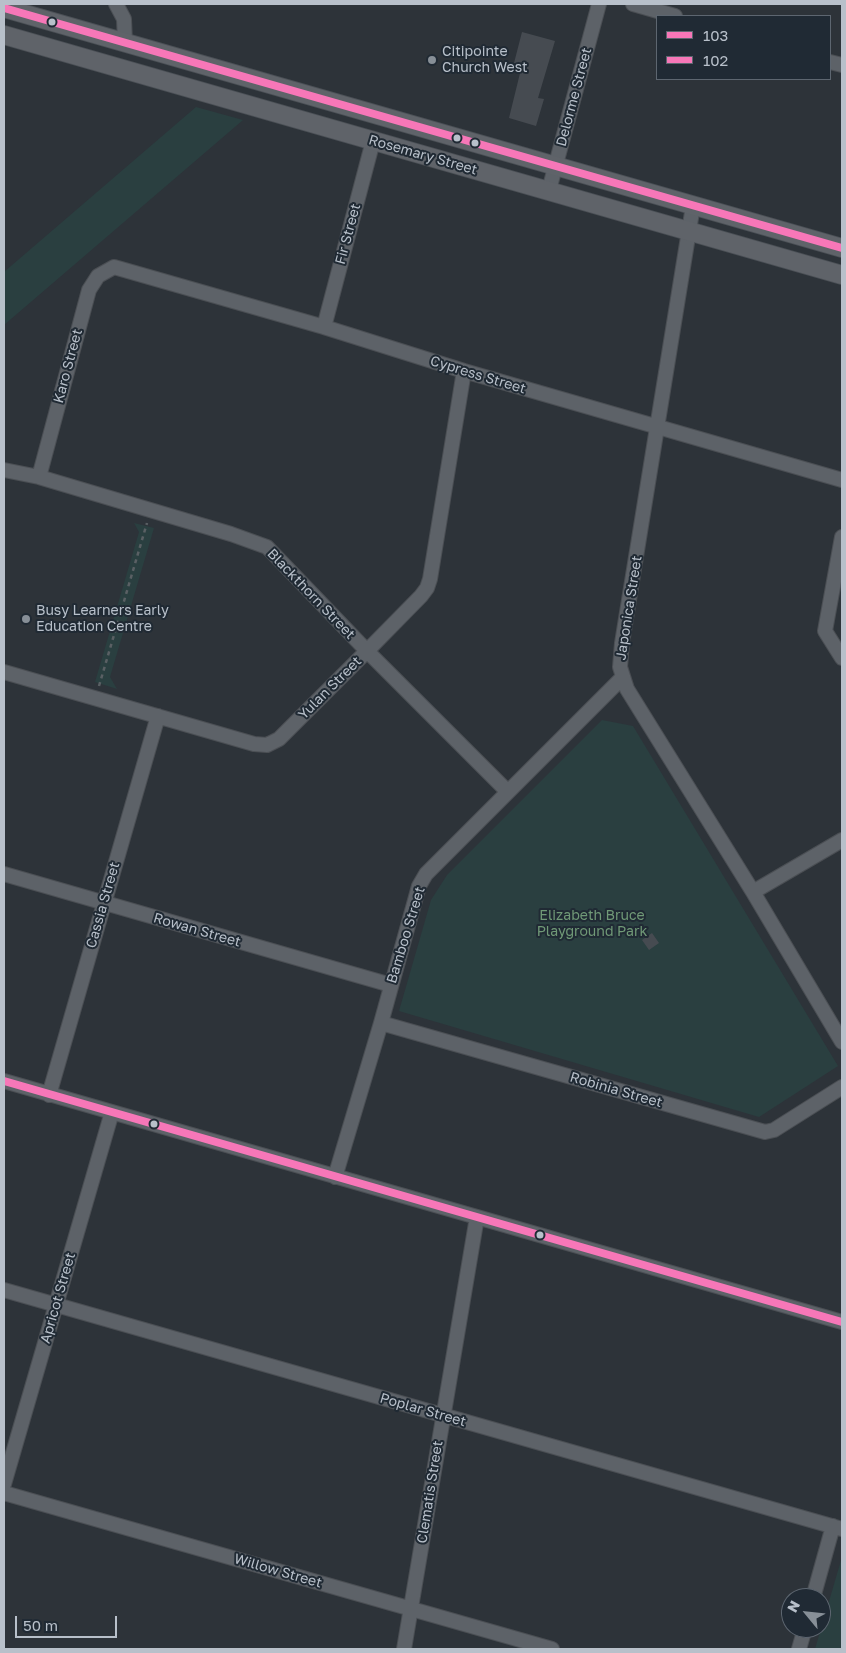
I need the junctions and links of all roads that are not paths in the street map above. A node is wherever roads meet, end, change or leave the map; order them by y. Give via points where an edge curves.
1 (116, 4) edge
2 (599, 4) edge
3 (633, 4) edge
4 (4, 8) edge
5 (672, 15) edge
6 (4, 35) edge
7 (124, 42) junction
8 (242, 76) junction
9 (234, 100) junction
10 (373, 141) junction
11 (556, 166) junction
12 (549, 190) junction
13 (693, 206) junction
14 (689, 231) junction
15 (842, 248) edge
16 (114, 267) joint
17 (842, 275) edge
18 (324, 327) junction
19 (464, 371) junction
20 (658, 427) junction
21 (4, 470) edge
22 (39, 477) junction
23 (842, 480) edge
24 (842, 537) edge
25 (367, 651) junction
26 (842, 658) edge
27 (4, 672) edge
28 (623, 677) junction
29 (158, 716) junction
30 (508, 792) junction
31 (842, 840) edge
32 (4, 874) edge
33 (753, 892) junction
34 (104, 902) junction
35 (391, 985) junction
36 (381, 1023) junction
37 (842, 1042) edge
38 (4, 1081) edge
39 (842, 1087) edge
40 (50, 1094) junction
41 (112, 1112) junction
42 (335, 1177) junction
43 (477, 1217) junction
44 (4, 1290) edge
45 (57, 1305) junction
46 (842, 1322) edge
47 (443, 1416) junction
48 (4, 1484) edge
49 (4, 1493) edge
50 (838, 1528) edge
51 (817, 1588) edge
52 (411, 1609) junction
53 (404, 1649) edge
54 (552, 1649) edge

1 - 7 street via 124,19
2 - 11 street, Delorme Street
3 - 5 street
4 - 7 main road, Rosemary Street
6 - 9 main road, Rosemary Street
7 - 8 main road, Rosemary Street
8 - 9 main road
8 - 11 main road, Rosemary Street
9 - 10 main road, Rosemary Street
10 - 12 main road, Rosemary Street
10 - 18 street, Fir Street
11 - 12 street, Delorme Street
11 - 13 main road, Rosemary Street
12 - 14 main road, Rosemary Street
13 - 14 street, Japonica Street
13 - 15 main road, Rosemary Street
14 - 17 main road, Rosemary Street
14 - 20 street, Japonica Street
16 - 18 street, Cypress Street
16 - 22 street, Karo Street via 98,276 89,290
18 - 19 street, Cypress Street
19 - 20 street, Cypress Street
19 - 25 street, Yulan Street via 430,579 421,596
20 - 23 street, Cypress Street
20 - 28 street, Japonica Street via 622,643 620,667
21 - 22 street, Blackthorn Street
22 - 25 street, Blackthorn Street via 267,547
24 - 26 street via 825,631
25 - 29 street, Yulan Street via 279,739 267,745
25 - 30 street, Blackthorn Street
27 - 29 street, Yulan Street
28 - 30 street, Bamboo Street
28 - 33 street, Japonica Street via 627,689
29 - 34 street, Cassia Street
30 - 35 street, Bamboo Street via 426,874 419,886
31 - 33 street
32 - 34 street, Rowan Street
33 - 37 street, Japonica Street
34 - 35 street, Rowan Street
34 - 40 street, Cassia Street
35 - 36 street, Bamboo Street
36 - 39 street, Robinia Street via 765,1132 774,1130
36 - 42 street, Bamboo Street
38 - 40 street
40 - 41 street
41 - 42 street
41 - 45 street, Apricot Street
42 - 43 street
43 - 46 street
43 - 47 street, Clematis Street
44 - 45 street, Poplar Street
45 - 47 street, Poplar Street
45 - 48 street, Apricot Street
47 - 50 street, Poplar Street
47 - 52 street, Clematis Street
49 - 52 street, Willow Street
50 - 51 street
52 - 53 street, Clematis Street
52 - 54 street, Willow Street

